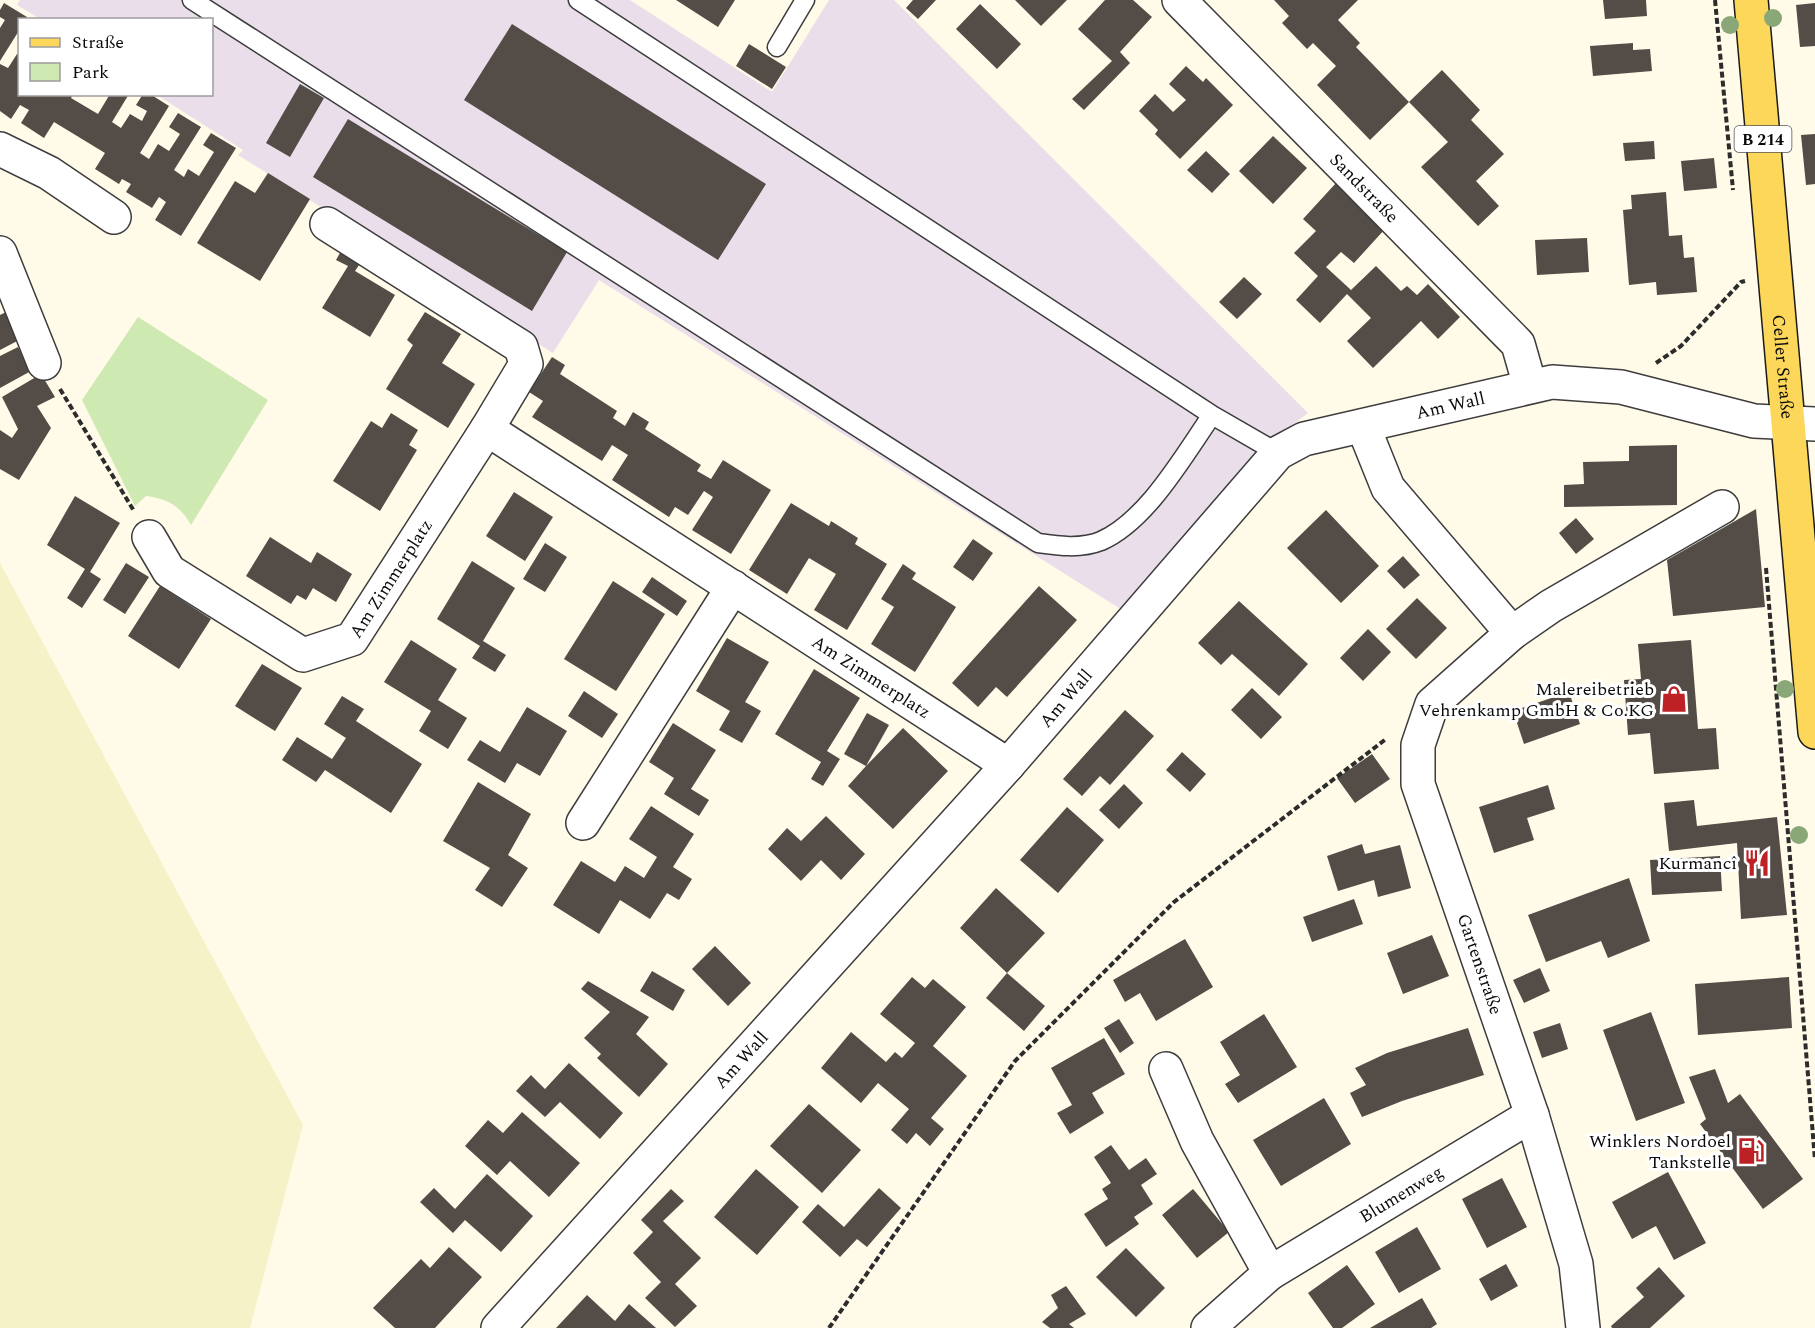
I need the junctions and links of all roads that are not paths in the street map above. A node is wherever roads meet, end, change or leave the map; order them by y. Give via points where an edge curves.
1 (192, 0) edge
2 (578, 0) edge
3 (805, 0) edge
4 (1179, 0) edge
5 (1751, 0) edge
6 (777, 47) dead end
7 (0, 150) edge
8 (114, 217) dead end
9 (327, 224) dead end
10 (0, 253) edge
11 (44, 363) road end
12 (1530, 386) junction
13 (1212, 415) junction
14 (1801, 423) edge
15 (1363, 426) junction
16 (487, 429) junction
17 (1278, 453) junction
18 (1722, 507) dead end
19 (149, 537) road end
20 (733, 586) junction
21 (1512, 633) junction
22 (1815, 732) edge
23 (1008, 765) junction
24 (583, 823) dead end
25 (1167, 1069) dead end
26 (1532, 1115) junction
27 (1270, 1273) junction
28 (498, 1328) edge
29 (1208, 1328) edge
30 (1583, 1328) edge

1 - 13 lane via 1038,543 1068,547 1100,542 1125,528 1147,507
2 - 13 lane
3 - 6 lane
4 - 12 street, Sandstraße via 1518,344
5 - 14 main road, Celler Straße / B 214
7 - 8 street via 49,173
9 - 16 street, Am Zimmerplatz via 521,347 526,364
10 - 11 street
12 - 14 street, Am Wall via 1552,382 1621,387 1754,421
12 - 15 street, Am Wall
13 - 17 lane
14 - 22 main road, Celler Straße / B 214
15 - 17 street, Am Wall via 1304,439
15 - 21 street via 1388,488
16 - 19 street, Am Zimmerplatz via 352,639 303,655 169,571
16 - 20 street, Am Zimmerplatz
17 - 23 street, Am Wall
18 - 21 street, Gartenstraße via 1551,606
20 - 23 street, Am Zimmerplatz
20 - 24 street
21 - 26 street, Gartenstraße via 1432,704 1418,745 1418,784
23 - 28 street, Am Wall
25 - 27 street via 1197,1141
26 - 27 street, Blumenweg
26 - 30 street, Gartenstraße via 1576,1264
27 - 29 street, Blumenweg

